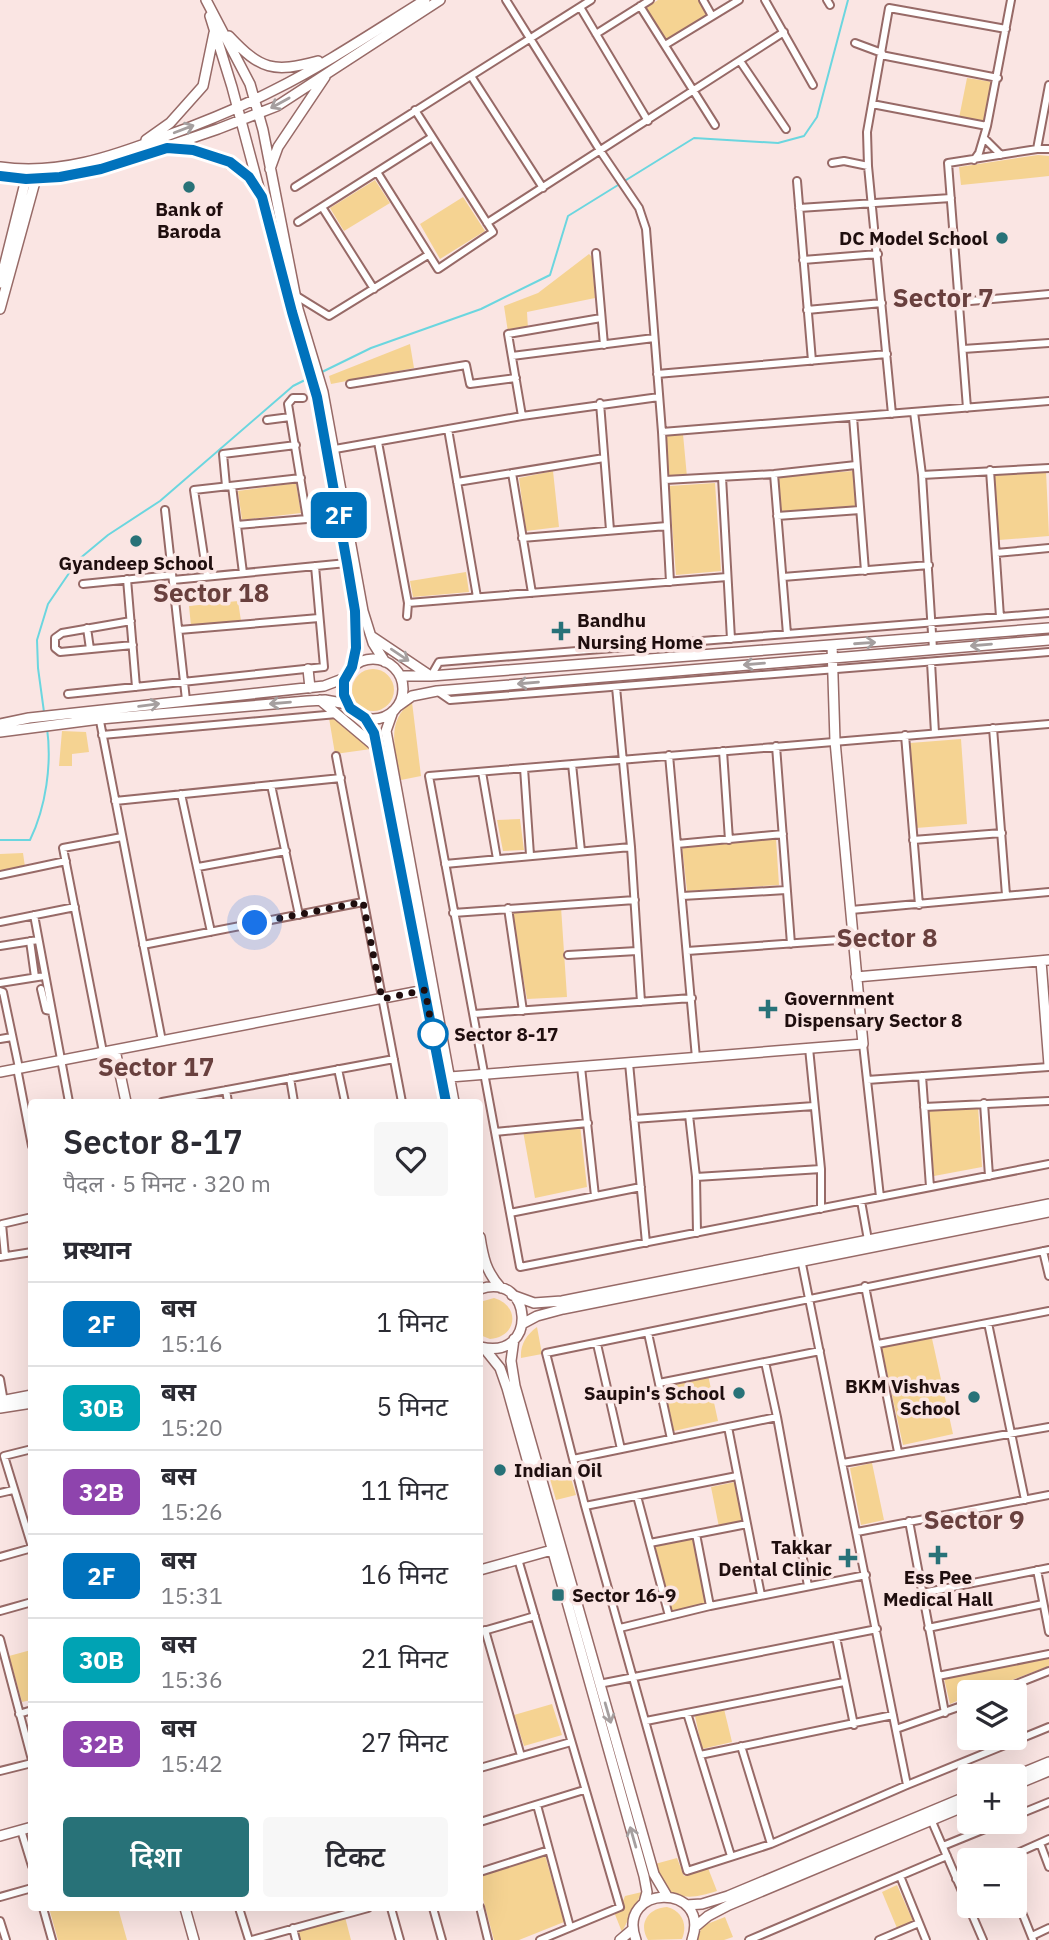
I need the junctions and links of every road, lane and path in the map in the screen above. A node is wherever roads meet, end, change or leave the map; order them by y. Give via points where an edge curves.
1 (206, 0) edge
2 (425, 0) edge
3 (440, 0) edge
4 (591, 0) edge
5 (650, 0) edge
6 (703, 0) edge
7 (738, 0) edge
8 (765, 0) edge
9 (901, 0) edge
10 (1011, 0) edge
11 (508, 2) edge
12 (640, 6) junction
13 (580, 7) junction
14 (899, 10) junction
15 (712, 16) junction
16 (217, 28) junction
17 (1006, 29) junction
18 (784, 32) junction
19 (596, 34) junction
20 (531, 38) junction
21 (855, 43) dead end
22 (665, 45) junction
23 (882, 54) junction
24 (330, 57) junction
25 (740, 61) junction
26 (328, 72) junction
27 (471, 76) junction
28 (998, 78) junction
29 (813, 85) dead end
30 (1049, 85) edge
31 (694, 91) junction
32 (254, 99) junction
33 (872, 104) junction
34 (238, 107) junction
35 (415, 110) junction
36 (258, 113) junction
37 (241, 120) junction
38 (648, 121) junction
39 (715, 125) dead end
40 (987, 127) junction
41 (786, 129) dead end
42 (432, 138) junction
43 (984, 138) junction
44 (136, 147) junction
45 (167, 148) junction
46 (1037, 149) junction
47 (1049, 149) edge
48 (601, 152) junction
49 (1001, 155) junction
50 (974, 160) junction
51 (832, 163) dead end
52 (868, 166) junction
53 (0, 167) edge
54 (270, 169) junction
55 (377, 172) junction
56 (0, 176) edge
57 (31, 179) junction
58 (797, 181) dead end
59 (295, 187) dead end
60 (543, 188) junction
61 (262, 197) junction
62 (951, 198) junction
63 (873, 203) junction
64 (322, 207) junction
65 (799, 208) junction
66 (298, 222) dead end
67 (487, 223) junction
68 (596, 253) dead end
69 (878, 254) junction
70 (428, 255) junction
71 (803, 260) junction
72 (0, 283) edge
73 (374, 289) junction
74 (295, 295) junction
75 (1049, 295) edge
76 (959, 302) junction
77 (882, 303) junction
78 (0, 309) edge
79 (807, 310) junction
80 (601, 318) junction
81 (654, 338) junction
82 (1049, 343) edge
83 (604, 345) junction
84 (963, 349) junction
85 (887, 354) junction
86 (512, 356) junction
87 (811, 361) junction
88 (311, 363) junction
89 (657, 374) junction
90 (516, 377) junction
91 (317, 382) junction
92 (350, 384) dead end
93 (659, 397) junction
94 (303, 398) dead end
95 (1049, 401) edge
96 (600, 403) junction
97 (967, 408) junction
98 (914, 412) junction
99 (892, 414) junction
100 (522, 416) junction
101 (290, 417) junction
102 (853, 417) junction
103 (267, 420) dead end
104 (448, 429) junction
105 (662, 432) junction
106 (379, 442) junction
107 (296, 445) junction
108 (335, 449) junction
109 (604, 458) junction
110 (856, 465) junction
111 (1049, 468) edge
112 (990, 470) junction
113 (512, 473) junction
114 (774, 474) junction
115 (922, 475) junction
116 (722, 477) junction
117 (301, 478) junction
118 (665, 480) junction
119 (457, 482) junction
120 (229, 486) junction
121 (165, 510) dead end
122 (860, 510) junction
123 (777, 516) junction
124 (237, 525) junction
125 (667, 526) junction
126 (610, 530) junction
127 (522, 537) junction
128 (1049, 548) edge
129 (996, 553) junction
130 (347, 563) junction
131 (929, 565) junction
132 (315, 566) junction
133 (865, 571) junction
134 (243, 573) junction
135 (206, 576) junction
136 (173, 577) junction
137 (783, 577) junction
138 (727, 578) junction
139 (127, 579) junction
140 (670, 582) junction
141 (83, 584) dead end
142 (531, 593) junction
143 (477, 597) junction
144 (408, 603) junction
145 (1049, 613) edge
146 (407, 616) dead end
147 (1000, 617) junction
148 (319, 618) junction
149 (982, 619) junction
150 (131, 621) junction
151 (933, 623) junction
152 (87, 628) junction
153 (1049, 628) edge
154 (178, 631) junction
155 (369, 634) junction
156 (787, 634) junction
157 (976, 634) junction
158 (933, 638) junction
159 (731, 639) junction
160 (1049, 640) edge
161 (133, 645) junction
162 (832, 645) junction
163 (90, 649) junction
164 (933, 649) junction
165 (1049, 652) edge
166 (832, 658) junction
167 (385, 662) junction
168 (931, 662) junction
169 (352, 667) junction
170 (308, 669) junction
171 (833, 671) junction
172 (400, 676) junction
173 (430, 676) junction
174 (345, 678) junction
175 (184, 682) junction
176 (136, 687) junction
177 (616, 687) junction
178 (310, 688) junction
179 (437, 691) junction
180 (68, 694) dead end
181 (186, 700) junction
182 (320, 700) junction
183 (305, 701) junction
184 (347, 704) junction
185 (395, 708) junction
186 (337, 714) junction
187 (99, 715) junction
188 (300, 718) junction
189 (365, 718) junction
190 (30, 722) junction
191 (0, 724) edge
192 (1049, 724) edge
193 (993, 729) junction
194 (0, 732) edge
195 (935, 733) junction
196 (102, 735) junction
197 (905, 735) junction
198 (835, 741) junction
199 (776, 746) junction
200 (377, 747) junction
201 (723, 751) junction
202 (669, 755) junction
203 (336, 756) dead end
204 (621, 760) junction
205 (572, 764) junction
206 (524, 768) junction
207 (482, 772) junction
208 (341, 778) junction
209 (271, 785) junction
210 (181, 794) junction
211 (115, 801) junction
212 (1002, 833) junction
213 (782, 834) junction
214 (122, 837) junction
215 (729, 839) junction
216 (913, 840) junction
217 (677, 844) junction
218 (631, 847) junction
219 (286, 851) junction
220 (581, 851) junction
221 (530, 855) junction
222 (497, 859) junction
223 (66, 861) junction
224 (445, 864) junction
225 (198, 867) junction
226 (0, 875) edge
227 (786, 890) junction
228 (1049, 892) edge
229 (1006, 895) junction
230 (682, 896) junction
231 (635, 900) junction
232 (363, 902) junction
233 (919, 905) junction
234 (75, 907) junction
235 (508, 908) junction
236 (851, 910) junction
237 (453, 913) junction
238 (34, 915) junction
239 (299, 915) junction
240 (0, 922) edge
241 (211, 932) junction
242 (853, 939) junction
243 (38, 940) junction
244 (30, 941) junction
245 (791, 944) junction
246 (143, 945) junction
247 (0, 946) edge
248 (637, 951) junction
249 (687, 951) junction
250 (568, 956) dead end
251 (1045, 961) edge
252 (44, 976) junction
253 (35, 977) junction
254 (856, 977) junction
255 (0, 982) edge
256 (41, 989) dead end
257 (425, 990) junction
258 (0, 991) edge
259 (692, 998) junction
260 (382, 999) junction
261 (641, 1002) junction
262 (51, 1011) junction
263 (523, 1011) junction
264 (474, 1014) junction
265 (1048, 1036) edge
266 (12, 1037) junction
267 (0, 1039) edge
268 (162, 1041) junction
269 (863, 1044) junction
270 (809, 1048) junction
271 (115, 1050) junction
272 (103, 1052) junction
273 (696, 1058) junction
274 (394, 1059) junction
275 (61, 1060) junction
276 (629, 1063) junction
277 (1049, 1066) edge
278 (582, 1067) junction
279 (18, 1068) junction
280 (338, 1069) junction
281 (0, 1072) edge
282 (485, 1074) junction
283 (922, 1076) junction
284 (450, 1077) junction
285 (290, 1079) junction
286 (867, 1080) junction
287 (226, 1090) junction
288 (68, 1099) edge
289 (125, 1099) edge
290 (187, 1099) edge
291 (228, 1099) edge
292 (293, 1099) edge
293 (344, 1099) edge
294 (401, 1099) edge
295 (445, 1099) edge
296 (454, 1099) edge
297 (1049, 1101) edge
298 (984, 1103) junction
299 (814, 1106) junction
300 (924, 1107) junction
301 (689, 1115) junction
302 (634, 1119) junction
303 (588, 1123) junction
304 (28, 1124) edge
305 (495, 1132) junction
306 (1049, 1164) edge
307 (821, 1169) junction
308 (989, 1176) junction
309 (696, 1177) junction
310 (641, 1187) junction
311 (930, 1187) junction
312 (595, 1196) junction
313 (880, 1197) junction
314 (861, 1201) junction
315 (1049, 1204) edge
316 (821, 1209) junction
317 (1049, 1212) edge
318 (510, 1213) junction
319 (28, 1218) edge
320 (697, 1233) junction
321 (868, 1240) junction
322 (646, 1243) junction
323 (1046, 1251) edge
324 (28, 1253) edge
325 (483, 1254) edge
326 (3, 1257) edge
327 (800, 1257) junction
328 (1049, 1276) edge
329 (865, 1286) junction
330 (483, 1288) edge
331 (500, 1288) junction
332 (512, 1295) junction
333 (810, 1300) junction
334 (1049, 1311) edge
335 (988, 1323) junction
336 (522, 1324) junction
337 (648, 1333) junction
338 (514, 1339) junction
339 (597, 1344) junction
340 (878, 1344) junction
341 (483, 1347) edge
342 (483, 1348) edge
343 (820, 1351) junction
344 (765, 1362) junction
345 (0, 1379) edge
346 (659, 1383) junction
347 (28, 1396) edge
348 (28, 1403) edge
349 (2, 1404) edge
350 (778, 1417) junction
351 (728, 1427) junction
352 (1049, 1427) edge
353 (1012, 1435) junction
354 (671, 1439) junction
355 (621, 1449) junction
356 (28, 1450) edge
357 (898, 1452) junction
358 (573, 1460) junction
359 (843, 1463) junction
360 (737, 1476) junction
361 (13, 1490) junction
362 (0, 1493) edge
363 (1049, 1495) edge
364 (637, 1496) junction
365 (1026, 1500) junction
366 (585, 1506) junction
367 (909, 1521) junction
368 (747, 1524) junction
369 (857, 1532) junction
370 (696, 1534) junction
371 (28, 1536) edge
372 (650, 1543) junction
373 (28, 1549) edge
374 (552, 1550) junction
375 (0, 1557) edge
376 (518, 1559) junction
377 (1049, 1568) edge
378 (483, 1569) edge
379 (1037, 1570) junction
380 (866, 1575) junction
381 (808, 1586) junction
382 (922, 1593) junction
383 (761, 1595) junction
384 (28, 1603) edge
385 (1043, 1604) junction
386 (710, 1606) junction
387 (0, 1611) edge
388 (535, 1616) junction
389 (669, 1616) junction
390 (620, 1628) junction
391 (928, 1628) junction
392 (877, 1629) junction
393 (483, 1631) edge
394 (1049, 1632) edge
395 (483, 1634) edge
396 (836, 1637) junction
397 (0, 1639) edge
398 (1049, 1654) edge
399 (1049, 1671) edge
400 (938, 1676) junction
401 (634, 1677) junction
402 (1026, 1680) edge
403 (844, 1682) junction
404 (599, 1684) junction
405 (957, 1708) edge
406 (28, 1711) edge
407 (687, 1713) junction
408 (945, 1713) junction
409 (19, 1714) junction
410 (893, 1715) junction
411 (646, 1721) junction
412 (854, 1725) junction
413 (1049, 1727) edge
414 (896, 1729) junction
415 (571, 1742) junction
416 (741, 1746) junction
417 (28, 1747) edge
418 (699, 1755) junction
419 (521, 1756) junction
420 (28, 1762) edge
421 (1049, 1762) edge
422 (483, 1767) edge
423 (0, 1771) edge
424 (1027, 1771) edge
425 (1049, 1771) edge
426 (1027, 1780) edge
427 (907, 1785) junction
428 (584, 1790) junction
429 (957, 1802) edge
430 (1049, 1802) edge
431 (537, 1805) junction
432 (957, 1808) edge
433 (1027, 1811) edge
434 (930, 1816) junction
435 (483, 1821) edge
436 (28, 1828) edge
437 (21, 1830) junction
438 (972, 1834) edge
439 (0, 1836) edge
440 (1049, 1839) edge
441 (1040, 1843) junction
442 (771, 1844) junction
443 (943, 1846) junction
444 (1027, 1849) edge
445 (550, 1850) junction
446 (28, 1853) edge
447 (731, 1856) junction
448 (947, 1856) junction
449 (1049, 1867) edge
450 (483, 1871) edge
451 (900, 1877) junction
452 (956, 1879) joint
453 (28, 1889) edge
454 (667, 1896) junction
455 (0, 1897) edge
456 (644, 1903) junction
457 (686, 1905) junction
458 (44, 1911) edge
459 (185, 1911) edge
460 (240, 1911) edge
461 (357, 1911) edge
462 (392, 1911) edge
463 (434, 1911) edge
464 (481, 1911) edge
465 (1024, 1918) edge
466 (0, 1921) edge
467 (919, 1923) junction
468 (570, 1927) junction
469 (695, 1927) junction
470 (293, 1928) junction
471 (1049, 1928) edge
472 (633, 1929) junction
473 (1032, 1938) edge
474 (6, 1940) edge
475 (52, 1940) edge
476 (194, 1940) edge
477 (250, 1940) edge
478 (296, 1940) edge
479 (400, 1940) edge
480 (442, 1940) edge
481 (488, 1940) edge
482 (540, 1940) edge
483 (620, 1940) edge
484 (636, 1940) edge
485 (692, 1940) edge
486 (749, 1940) edge
487 (879, 1940) edge
488 (926, 1940) edge
489 (983, 1940) edge

1 - 16 street
2 - 24 street
3 - 26 street
4 - 13 street
5 - 12 street
6 - 15 street
7 - 15 street
8 - 18 street
9 - 14 street
10 - 17 street
11 - 20 street
12 - 19 street
12 - 22 street
13 - 19 street
13 - 20 street
14 - 17 street
14 - 23 street via 889,8
15 - 22 street
16 - 24 street via 250,58 274,68 293,68
16 - 32 street
16 - 34 street
16 - 44 street via 203,86 170,123
17 - 28 street
18 - 25 street
18 - 29 street
19 - 38 street
20 - 27 street
20 - 48 street
21 - 23 street
22 - 31 street
23 - 28 street
23 - 33 street
24 - 32 street
25 - 31 street
25 - 41 street
26 -> 36 street via 277,106
26 - 54 street via 278,147
27 - 35 street
27 - 60 street
28 - 40 street
30 - 46 street
31 - 38 street
31 - 39 street
32 - 34 street
32 - 36 street
33 - 40 street
33 - 52 street
34 - 37 street
44 -> 34 street
35 - 42 street
35 - 59 street
36 - 37 street
36 - 54 street
37 - 45 street
37 - 61 street
38 - 48 street
40 - 43 street
42 - 55 street
42 - 67 street
43 - 49 street
43 - 50 street
44 - 53 street via 85,164 48,169
45 - 57 street via 101,169
45 - 61 street via 193,150 230,162 249,177
46 - 47 street
46 - 49 street
48 - 60 street
48 - 81 street via 639,208 646,229
49 - 50 street
50 - 62 street via 948,163
51 - 52 street
52 - 63 street
54 - 74 street
55 - 64 street
55 - 70 street
56 - 57 street
57 - 72 street
57 - 78 street
58 - 65 street
60 - 67 street
61 - 88 street via 292,312
62 - 63 street
62 - 76 street
63 - 65 street
63 - 69 street
64 - 66 street
64 - 73 street
65 - 71 street
67 - 70 street via 493,232 438,269
68 - 80 street
69 - 71 street
69 - 77 street
70 - 73 street
71 - 79 street
73 - 74 street via 330,316
74 - 88 street
75 - 76 street
76 - 84 street
77 - 79 street
77 - 85 street
79 - 87 street
80 - 83 street
80 - 86 street via 508,334
81 - 83 street
81 - 89 street
82 - 84 street
83 - 86 street
84 - 97 street
85 - 87 street
85 - 99 street
86 - 90 street
87 - 89 street
88 - 91 street
89 - 93 street
90 - 92 street via 470,384 467,365
90 - 100 street
91 - 108 street
91 - 130 street
93 - 96 street
93 - 105 street
94 - 101 street via 290,400
95 - 97 street
96 - 100 street
96 - 109 street
97 - 98 street
98 - 99 street
98 - 115 street
99 - 102 street
100 - 104 street
101 - 103 street
101 - 107 street
102 - 105 street
102 - 110 street
104 - 106 street
104 - 119 street
105 - 118 street
106 - 108 street
106 - 144 street
107 - 117 street
107 - 120 street via 223,454
108 - 155 street
109 - 113 street
109 - 126 street
110 - 114 street
110 - 122 street
111 - 112 street
112 - 115 street
112 - 129 street
113 - 119 street
113 - 127 street
114 - 116 street
114 - 123 street
115 - 131 street
116 - 118 street
116 - 138 street
117 - 120 street
117 - 124 street via 307,519
118 - 125 street
119 - 143 street
120 - 124 street
120 - 135 street via 194,490
121 - 136 street
122 - 123 street
122 - 133 street
123 - 137 street
124 - 134 street
125 - 126 street
125 - 140 street
126 - 127 street
127 - 142 street
128 - 129 street
129 - 147 street
130 - 132 street
130 - 169 street via 357,633
131 - 133 street
131 - 151 street
132 - 134 street
132 - 148 street
133 - 137 street
134 - 135 street
135 - 136 street
136 - 139 street
136 - 154 street
137 - 156 street
138 - 140 street
138 - 159 street
139 - 141 street
139 - 150 street
140 - 142 street
142 - 143 street
143 - 144 street
144 - 146 street
145 - 147 street
147 - 149 street
148 - 154 street
148 - 170 street via 324,667
149 - 151 street
149 - 157 street
150 - 152 street
150 - 161 street
151 - 156 street
151 - 158 street
152 - 163 street
152 - 163 street via 58,635 55,648 60,652
153 - 157 street
154 - 175 street
155 - 167 street
155 -> 173 street
156 - 159 street
157 - 158 street
162 -> 158 street
158 - 164 street
159 - 173 street via 439,662
160 -> 164 street
161 - 163 street
161 - 176 street
162 - 166 street
162 - 173 street
164 - 166 street
165 - 168 street
166 - 171 street
166 -> 179 street
167 - 169 street via 368,659
167 - 172 street
168 - 171 street
168 - 195 street
169 - 174 street
170 - 175 street
170 - 178 street
171 - 177 street
171 - 198 street
172 - 173 street
172 - 185 street via 403,691
174 - 178 street
174 - 184 street
175 - 176 street
175 - 181 street
176 - 180 street
177 - 179 street via 450,700
177 - 204 street
178 - 181 street
179 - 185 street via 412,696
187 -> 181 street
182 - 183 street
182 - 184 street
182 - 186 street
183 -> 187 street
183 - 188 street
184 - 189 street
185 - 189 street via 380,718
185 - 284 street via 386,731
186 - 188 street
186 - 200 street
187 - 190 street
187 - 196 street
188 - 196 street
189 - 200 street
190 - 191 street
190 - 194 street
192 - 193 street
193 - 195 street
193 - 212 street
195 - 197 street
196 - 211 street
197 - 198 street
197 - 216 street
198 - 199 street
198 - 236 street
199 - 201 street
199 - 213 street
200 - 257 street
201 - 202 street
201 - 215 street
202 - 204 street
202 - 217 street
203 - 208 street
204 - 205 street
204 - 218 street
205 - 206 street
205 - 220 street
206 - 207 street
206 - 221 street
207 - 222 street
207 - 224 street via 429,776
208 - 209 street
208 - 232 street
209 - 210 street
209 - 219 street
210 - 211 street
210 - 225 street
211 - 214 street
212 - 216 street
212 - 229 street
213 - 215 street
213 - 227 street
214 - 223 street via 63,848
214 - 246 street
215 - 217 street
216 - 233 street
217 - 230 street
218 - 220 street
218 - 231 street
219 - 225 street
219 - 239 street
220 - 221 street
221 - 222 street
222 - 224 street
223 - 226 street
223 - 234 street
224 - 237 street
225 - 241 street
227 - 230 street
227 - 245 street
228 - 229 street
229 - 233 street
230 - 249 street
231 - 235 street
231 - 248 street
232 - 239 street
232 - 260 street
233 - 236 street
234 - 238 street
234 - 272 street
235 - 237 street
235 - 263 street
236 - 242 street
237 - 264 street
238 - 240 street
238 - 243 street
239 - 241 street
241 - 246 street
242 - 245 street
242 - 254 street
243 - 244 street
243 - 252 street
244 - 247 street
244 - 253 street
245 - 249 street
246 - 268 street
248 - 250 street
248 - 261 street
249 - 259 street
251 - 254 street
251 - 265 street
252 - 253 street
252 - 262 street
253 - 255 street
254 - 269 street
256 - 262 street via 46,1010
257 - 260 street
257 - 295 street
258 - 266 street via 4,992
259 - 261 street
259 - 273 street
260 - 268 street
260 - 274 street
261 - 263 street
262 - 275 street
263 - 264 street
264 - 282 street
265 - 277 street
266 - 267 street
266 - 279 street
268 - 271 street
269 - 270 street
269 - 286 street
270 - 273 street
270 - 299 street
271 - 272 street
271 - 289 street
272 - 275 street
273 - 276 street
274 - 280 street
274 - 294 street
275 - 279 street
275 - 288 street
276 - 278 street
276 - 302 street
277 - 283 street
278 - 282 street
278 - 303 street
279 - 281 street
279 - 304 street
280 - 285 street
280 - 293 street
282 - 284 street
282 - 305 street
283 - 286 street
283 - 300 street
284 - 296 street
285 - 287 street
285 - 292 street
286 - 313 street
287 - 290 street
287 - 291 street
297 - 298 street
298 - 300 street
298 - 308 street
299 - 301 street
299 - 307 street
300 - 311 street
301 - 302 street
301 - 309 street
302 - 310 street
303 - 305 street
303 - 312 street
305 - 318 street
306 - 308 street
307 - 309 street
307 - 316 street
308 - 311 street
309 - 320 street
310 - 312 street
310 - 322 street
311 - 313 street
312 - 318 street
313 - 314 street
314 - 316 street
314 - 321 street
315 - 321 street
316 - 320 street
317 - 327 street
318 - 322 street via 520,1268
319 - 326 street via 2,1223
320 - 322 street
321 - 327 street
323 - 328 street
323 - 329 street
324 - 326 street
325 - 331 street
327 - 332 street via 562,1301 534,1303
327 - 333 street
327 - 336 street via 563,1309
329 - 333 street
329 - 340 street
330 - 331 street
331 - 332 street
332 - 336 street via 521,1306
333 - 337 street
333 - 343 street
334 - 335 street
335 - 340 street
335 - 353 street
336 - 338 street
337 - 339 street
337 - 346 street
338 - 341 street via 497,1349
338 - 404 street via 515,1386
339 - 355 street
339 - 358 street via 546,1353
340 - 357 street
342 - 374 street via 500,1368 507,1388
343 - 344 street
343 - 359 street
344 - 346 street
344 - 350 street
345 - 349 street
346 - 354 street
347 - 349 street
348 - 349 street
350 - 351 street
350 - 381 street
351 - 354 street
351 - 360 street
352 - 353 street
353 - 357 street
353 - 365 street
354 - 355 street
355 - 358 street
356 - 361 street via 4,1456
357 - 359 street
358 - 366 street
359 - 369 street
360 - 364 street
360 - 368 street
361 - 362 street
361 - 371 street
363 - 365 street
364 - 366 street
364 - 372 street
365 - 367 street
366 - 390 street
367 - 369 street
367 - 382 street
368 - 370 street
368 - 383 street
369 - 380 street
370 - 372 street
370 - 386 street
372 - 389 street
373 - 375 street
374 - 376 street
456 -> 374 street via 644,1876
376 - 378 street
376 - 388 street
377 - 379 street
379 - 382 street
379 - 385 street
380 - 381 street
380 - 392 street
381 - 383 street
382 - 391 street
383 - 386 street
384 - 387 street
385 - 391 street
385 - 394 street
386 - 389 street
388 - 393 street
388 - 415 street
389 - 390 street
390 - 401 street
391 - 400 street
392 - 396 street
392 - 410 street
395 - 419 street
396 - 401 street
396 - 403 street
397 - 409 street
398 - 400 street
399 - 402 street
400 - 408 street
401 - 404 street
401 - 411 street
403 - 407 street
403 - 412 street
404 -> 454 street via 654,1874
405 - 408 street
406 - 409 street
407 - 411 street
407 - 418 street
408 - 414 street
409 - 417 street
410 - 412 street
410 - 414 street
411 - 447 street via 687,1871
412 - 416 street
413 - 427 street
414 - 427 street
415 - 419 street
415 - 428 street
416 - 418 street
416 - 442 street
418 - 447 street
419 - 422 street
420 - 423 street
421 - 424 street
425 - 426 street
427 - 442 street
428 - 431 street
428 - 468 street via 620,1906
429 - 434 street
430 - 433 street
431 - 435 street
431 - 445 street
432 - 434 street
434 - 443 street
434 - 457 street via 728,1896
434 - 469 street via 729,1905
436 - 437 street
437 - 439 street
437 - 446 street
438 - 443 street
440 - 441 street
441 - 444 street
441 - 449 street
442 - 447 street
443 - 448 street
445 - 450 street
445 - 468 street
448 - 451 street
448 - 452 street
451 - 467 street
451 - 486 street
452 - 489 street
453 - 455 street
454 - 456 street
454 - 457 street
456 - 472 street
457 - 469 street
458 - 475 street
459 - 476 street
460 - 477 street
461 - 470 street
462 - 479 street
463 - 480 street
464 - 481 street
465 - 473 street
466 - 474 street
467 - 487 street
467 - 488 street
468 - 482 street
469 - 485 street
470 - 477 street
470 - 478 street
471 - 473 street
472 - 483 street
472 - 484 street

